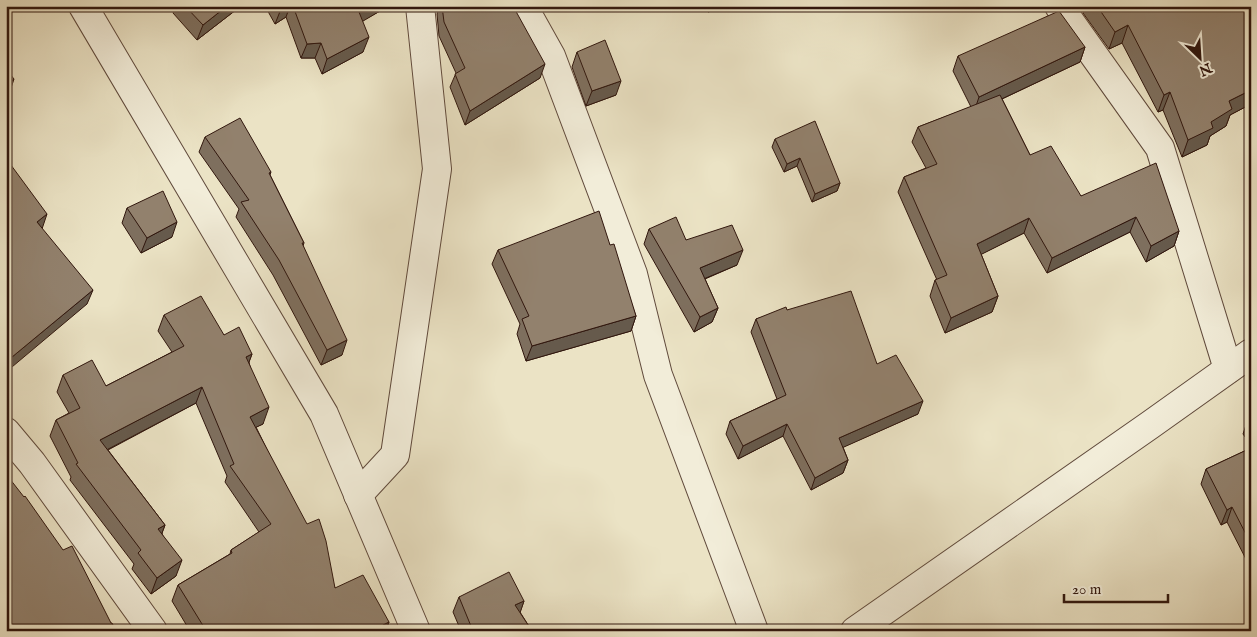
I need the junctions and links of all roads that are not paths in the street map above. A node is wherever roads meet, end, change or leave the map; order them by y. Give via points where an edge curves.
1 (83, 6) edge
2 (420, 6) edge
3 (523, 6) edge
4 (1059, 6) edge
5 (1251, 352) edge
6 (1228, 369) junction
7 (6, 432) edge
8 (358, 495) junction
9 (153, 631) edge
10 (416, 631) edge
11 (754, 631) edge
12 (855, 631) edge

1 - 8 street via 324,414
2 - 8 street via 437,169 395,455
3 - 11 street via 551,56 633,274 658,375
4 - 6 street via 1160,148
5 - 6 street
6 - 12 street
7 - 9 street
8 - 10 street

